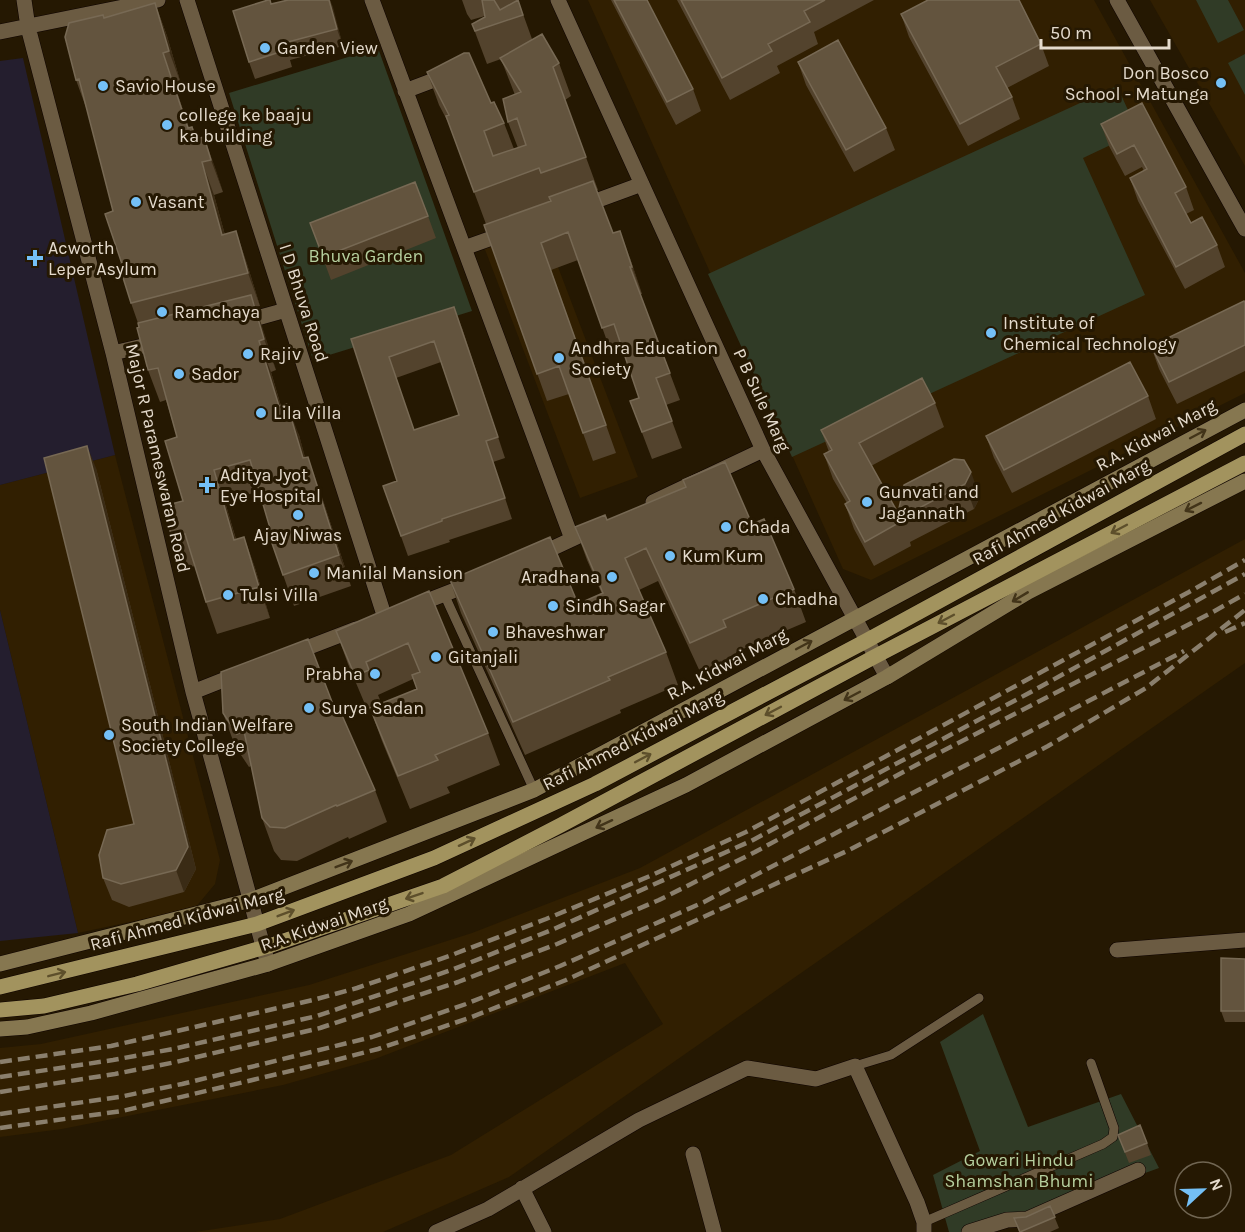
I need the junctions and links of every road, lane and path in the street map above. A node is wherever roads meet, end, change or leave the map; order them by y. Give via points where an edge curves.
1 (24, 0) edge
2 (158, 0) edge
3 (187, 0) edge
4 (372, 0) edge
5 (558, 0) edge
6 (1117, 0) edge
7 (28, 27) junction
8 (0, 32) edge
9 (457, 71) edge
10 (405, 91) junction
11 (642, 184) junction
12 (564, 212) edge
13 (519, 228) edge
14 (1245, 229) edge
15 (464, 248) junction
16 (286, 310) junction
17 (229, 325) edge
18 (171, 339) edge
19 (113, 353) junction
20 (1245, 410) edge
21 (1245, 434) edge
22 (764, 450) junction
23 (1245, 463) edge
24 (1245, 480) edge
25 (636, 510) edge
26 (615, 519) edge
27 (573, 539) junction
28 (522, 562) edge
29 (483, 579) edge
30 (444, 594) junction
31 (394, 614) junction
32 (853, 618) junction
33 (866, 641) junction
34 (874, 657) junction
35 (278, 659) edge
36 (257, 667) edge
37 (887, 677) junction
38 (193, 692) junction
39 (534, 790) junction
40 (251, 900) junction
41 (257, 924) junction
42 (1245, 940) edge
43 (264, 947) junction
44 (1117, 950) dead end
45 (0, 964) edge
46 (268, 964) junction
47 (0, 987) edge
48 (980, 998) dead end
49 (0, 1010) edge
50 (0, 1029) edge
51 (1091, 1062) dead end
52 (855, 1066) junction
53 (693, 1154) dead end
54 (1138, 1170) dead end
55 (522, 1188) junction
56 (924, 1227) edge
57 (436, 1232) edge
58 (544, 1232) edge
59 (714, 1232) edge
60 (969, 1232) edge

1 - 7 street, Major R Parameswaran Road
2 - 7 street
3 - 16 street, I D Bhuva Road
4 - 10 street
5 - 11 street, P B Sule Marg
6 - 14 street
7 - 8 street
7 - 19 street, Major R Parameswaran Road
9 - 10 street
10 - 15 street
11 - 12 street
11 - 22 street, P B Sule Marg
13 - 15 street
15 - 27 street
16 - 17 street
16 - 31 street, I D Bhuva Road
18 - 19 street
19 - 38 street, Major R Parameswaran Road
32 -> 20 street, R.A. Kidwai Marg
21 - 33 main road, Rafi Ahmed Kidwai Marg
22 - 25 street
22 - 32 street, P B Sule Marg
23 -> 34 main road
24 -> 37 street, R.A. Kidwai Marg via 1028,592
26 - 27 street
27 - 28 street
29 - 30 street
30 - 31 street
30 - 39 lane
31 - 35 street
32 - 33 street, P B Sule Marg
39 -> 32 street, R.A. Kidwai Marg
33 - 34 street, P B Sule Marg
41 -> 33 main road, Rafi Ahmed Kidwai Marg via 434,858 595,784
34 - 37 street, P B Sule Marg
34 -> 43 main road via 443,886
36 - 38 street
37 -> 46 street, R.A. Kidwai Marg via 686,785 409,914
38 - 40 street, Major R Parameswaran Road
40 -> 39 street, R.A. Kidwai Marg
40 - 41 street, Major R Parameswaran Road
40 - 45 street, R.A. Kidwai Marg
41 - 43 street, Major R Parameswaran Road
47 -> 41 main road, Rafi Ahmed Kidwai Marg
42 - 44 street
43 - 46 street, Major R Parameswaran Road
43 - 49 main road via 137,984 56,1003
46 - 50 street, R.A. Kidwai Marg via 91,1012
48 - 52 lane via 891,1055
51 - 56 lane via 1114,1128 1113,1137
52 - 55 street via 816,1079 747,1068 639,1120
52 - 56 street
53 - 59 street
54 - 60 street via 1027,1218
55 - 57 street via 488,1209
55 - 58 street

